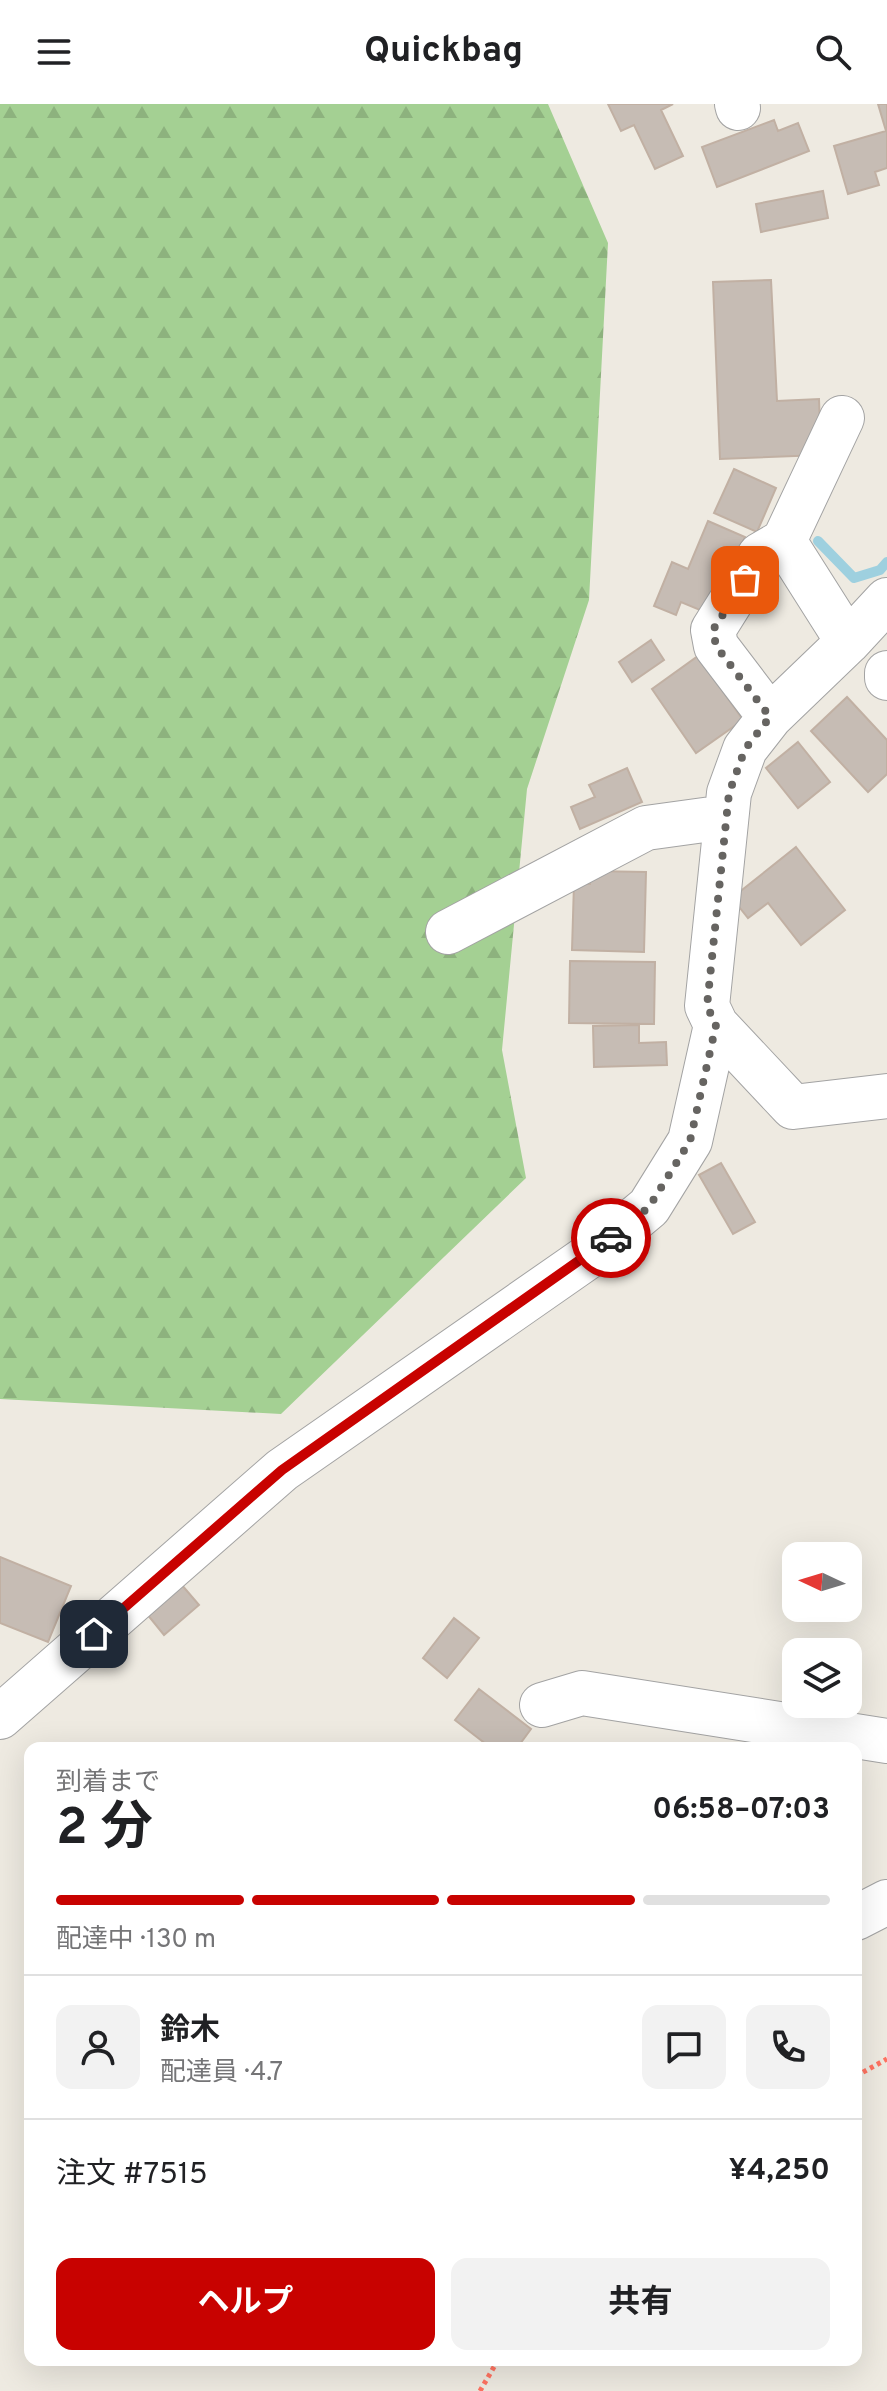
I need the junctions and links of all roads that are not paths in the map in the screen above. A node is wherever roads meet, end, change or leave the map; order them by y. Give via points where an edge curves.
1 (842, 418) dead end
2 (784, 541) junction
3 (887, 600) edge
4 (848, 642) junction
5 (770, 717) junction
6 (726, 817) junction
7 (448, 932) dead end
8 (716, 1025) junction
9 (887, 1096) edge
10 (542, 1705) dead end
11 (0, 1717) edge
12 (887, 1741) edge
13 (887, 1902) edge
14 (862, 1915) edge

1 - 2 street
2 - 4 street
2 - 5 street via 760,555 713,630 716,646
3 - 4 street
4 - 5 street
5 - 6 street via 745,749
6 - 7 street via 646,828
6 - 8 street via 707,1006
8 - 9 street via 793,1107
8 - 11 street via 690,1141 649,1207 595,1252 282,1470
10 - 12 street via 582,1693
13 - 14 street

